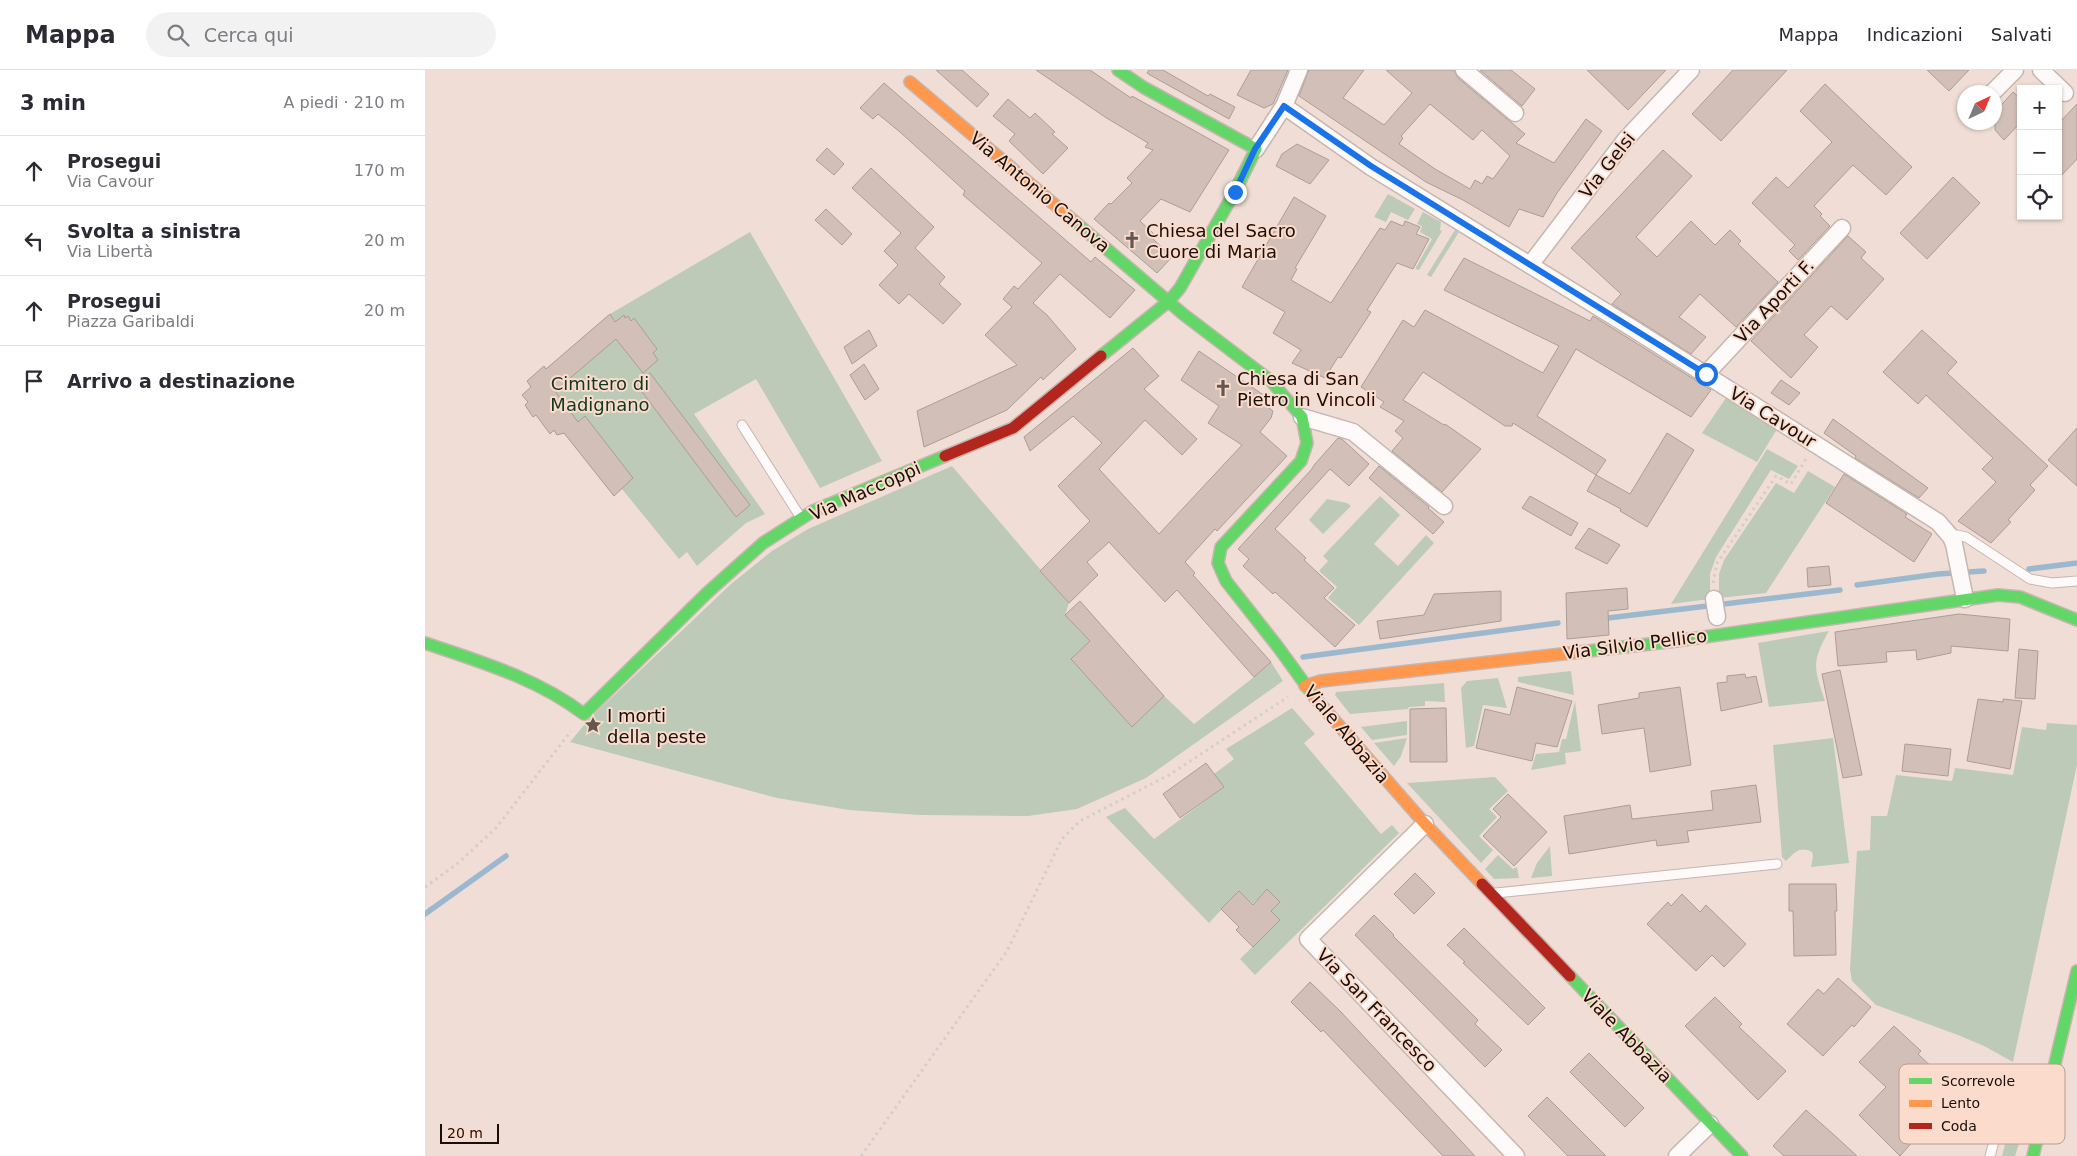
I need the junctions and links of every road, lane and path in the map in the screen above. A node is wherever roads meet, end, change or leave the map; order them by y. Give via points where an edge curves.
1 (1118, 70) edge
2 (1299, 70) edge
3 (1464, 70) edge
4 (1691, 70) edge
5 (2015, 70) edge
6 (2041, 70) edge
7 (910, 82) dead end
8 (2000, 85) edge
9 (2065, 93) dead end
10 (1284, 106) junction
11 (1515, 113) dead end
12 (1255, 149) junction
13 (1842, 228) dead end
14 (1530, 265) junction
15 (1169, 301) junction
16 (1706, 374) junction
17 (1302, 417) junction
18 (742, 425) dead end
19 (1815, 444) junction
20 (1443, 506) dead end
21 (801, 519) junction
22 (1951, 536) junction
23 (2077, 581) edge
24 (1964, 592) junction
25 (1714, 599) joint
26 (1717, 617) dead end
27 (2077, 620) edge
28 (425, 643) edge
29 (1305, 686) junction
30 (584, 714) junction
31 (1425, 824) junction
32 (1777, 864) dead end
33 (425, 888) edge
34 (1491, 894) junction
35 (2077, 971) edge
36 (2055, 1064) edge
37 (1711, 1124) junction
38 (861, 1156) edge
39 (1516, 1156) edge
40 (1677, 1156) edge
41 (1742, 1156) edge

1 - 12 street
2 - 10 street
3 - 11 street
4 - 14 street, Via Gelsi via 1626,139
5 - 8 street
6 - 9 street
7 - 15 street, Via Antonio Canova
10 - 12 street
10 - 14 street, Via Cavour via 1371,166
12 - 15 street, Via Maccoppi via 1235,192 1180,288
13 - 16 street, Via Aporti F.
14 - 16 street, Via Cavour
15 - 17 street, Via Antonio Canova via 1271,381
15 - 21 street, Via Maccoppi via 1013,428 813,511
16 - 19 street, Via Cavour
17 - 20 street via 1353,432
17 - 29 street, Viale Abbazia via 1307,443 1301,461 1221,547 1218,563 1226,581 1279,647
18 - 21 lane
19 - 22 street, Via Cavour via 1938,522
19 - 25 path via 1791,484 1776,476 1717,563
21 - 30 street, Via Maccoppi via 763,543 707,593
22 - 23 lane via 1966,537 2030,579 2052,583
22 - 24 street
24 - 27 street, Via Silvio Pellico via 2020,598
24 - 29 street, Via Silvio Pellico via 1676,641 1321,681
25 - 26 street
28 - 30 street via 532,680
29 - 31 street, Viale Abbazia
29 - 38 path via 1169,775 1080,821 1062,839 1007,950
30 - 33 path via 496,828
31 - 34 street, Viale Abbazia
31 - 39 street, Via San Francesco via 1309,939
32 - 34 lane
34 - 37 street, Viale Abbazia
35 - 36 street
37 - 40 street
37 - 41 street, Viale Abbazia

